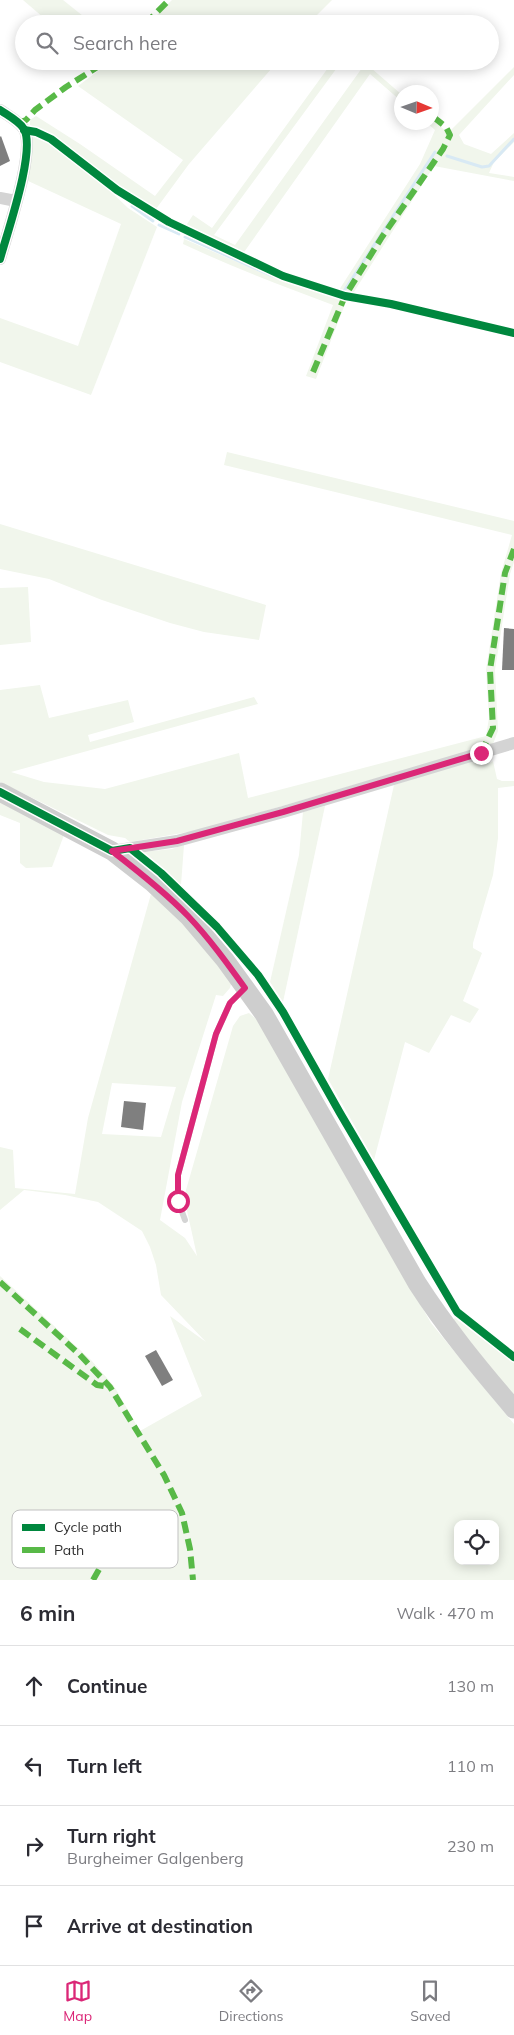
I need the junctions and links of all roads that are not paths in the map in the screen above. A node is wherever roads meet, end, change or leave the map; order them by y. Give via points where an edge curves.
1 (0, 110) edge
2 (0, 198) edge
3 (16, 201) junction
4 (0, 259) edge
5 (514, 743) edge
6 (0, 792) edge
7 (112, 851) junction
8 (245, 988) junction
9 (185, 1220) dead end
10 (514, 1409) edge

1 - 3 street via 24,130 26,137 23,178
2 - 3 street
3 - 4 street
5 - 7 street via 177,841
6 - 7 street
7 - 8 street via 188,916
8 - 9 lane via 230,1003 216,1034 178,1175 178,1201
8 - 10 street via 264,1014 417,1283 469,1356

